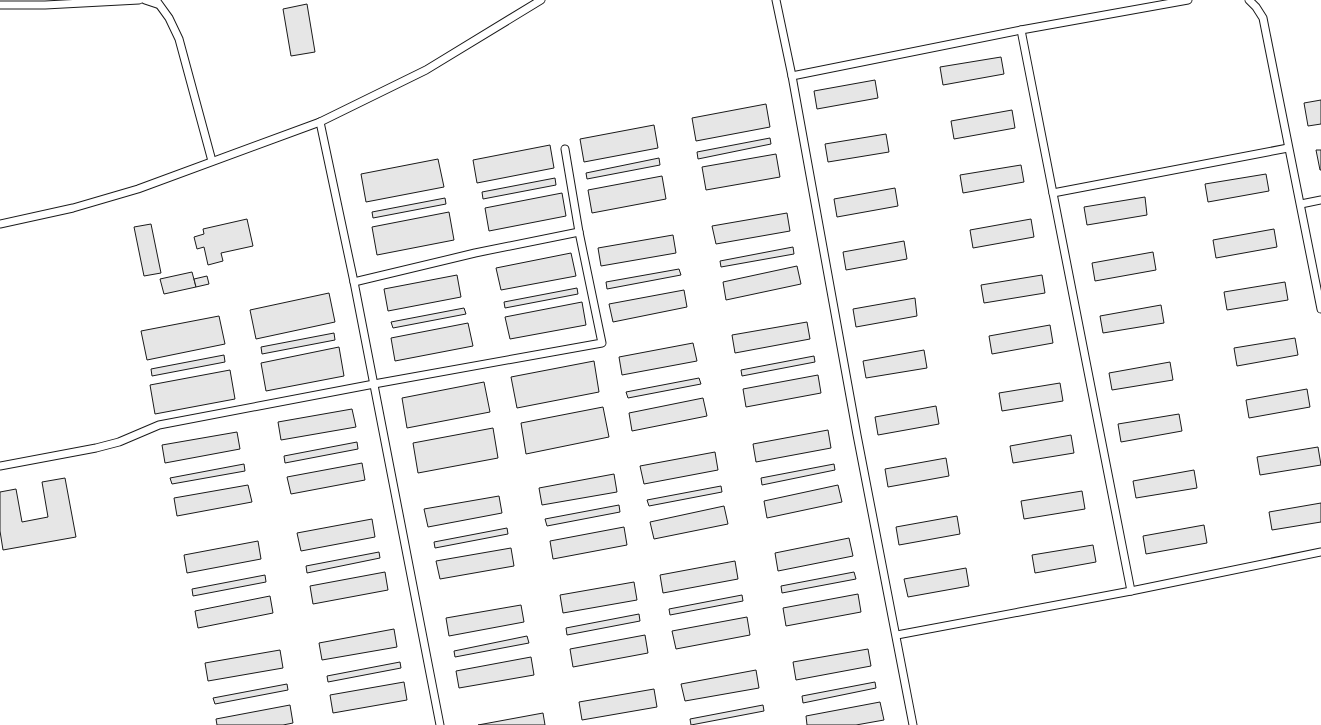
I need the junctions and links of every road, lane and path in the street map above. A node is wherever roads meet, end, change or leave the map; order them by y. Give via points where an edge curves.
1 (140, 0) edge
2 (145, 0) edge
3 (541, 0) edge
4 (776, 0) edge
5 (1188, 0) edge
6 (1249, 0) edge
7 (157, 2) edge
8 (0, 5) edge
9 (1021, 30) junction
10 (792, 76) junction
11 (320, 122) junction
12 (1288, 148) junction
13 (565, 149) dead end
14 (212, 161) junction
15 (1053, 194) junction
16 (1321, 200) edge
17 (1301, 204) junction
18 (0, 224) edge
19 (580, 232) junction
20 (354, 282) junction
21 (1321, 309) edge
22 (374, 384) junction
23 (0, 466) edge
24 (1321, 552) edge
25 (1131, 591) junction
26 (897, 635) junction
27 (440, 725) edge
28 (913, 725) edge

1 - 8 lane via 45,6
2 - 7 lane
3 - 11 lane via 426,70
4 - 10 lane
5 - 9 lane
6 - 12 lane via 1263,18
7 - 14 lane via 179,40
9 - 10 lane
9 - 15 lane
10 - 26 lane via 856,435
11 - 14 lane
11 - 20 lane
12 - 15 lane
12 - 17 lane
13 - 19 lane
14 - 18 lane via 138,189
15 - 25 lane
16 - 17 lane
17 - 21 lane
19 - 20 lane
19 - 22 lane via 602,342
20 - 22 lane
22 - 23 lane via 159,425 96,448
22 - 27 lane
24 - 25 lane
25 - 26 lane
26 - 28 lane

